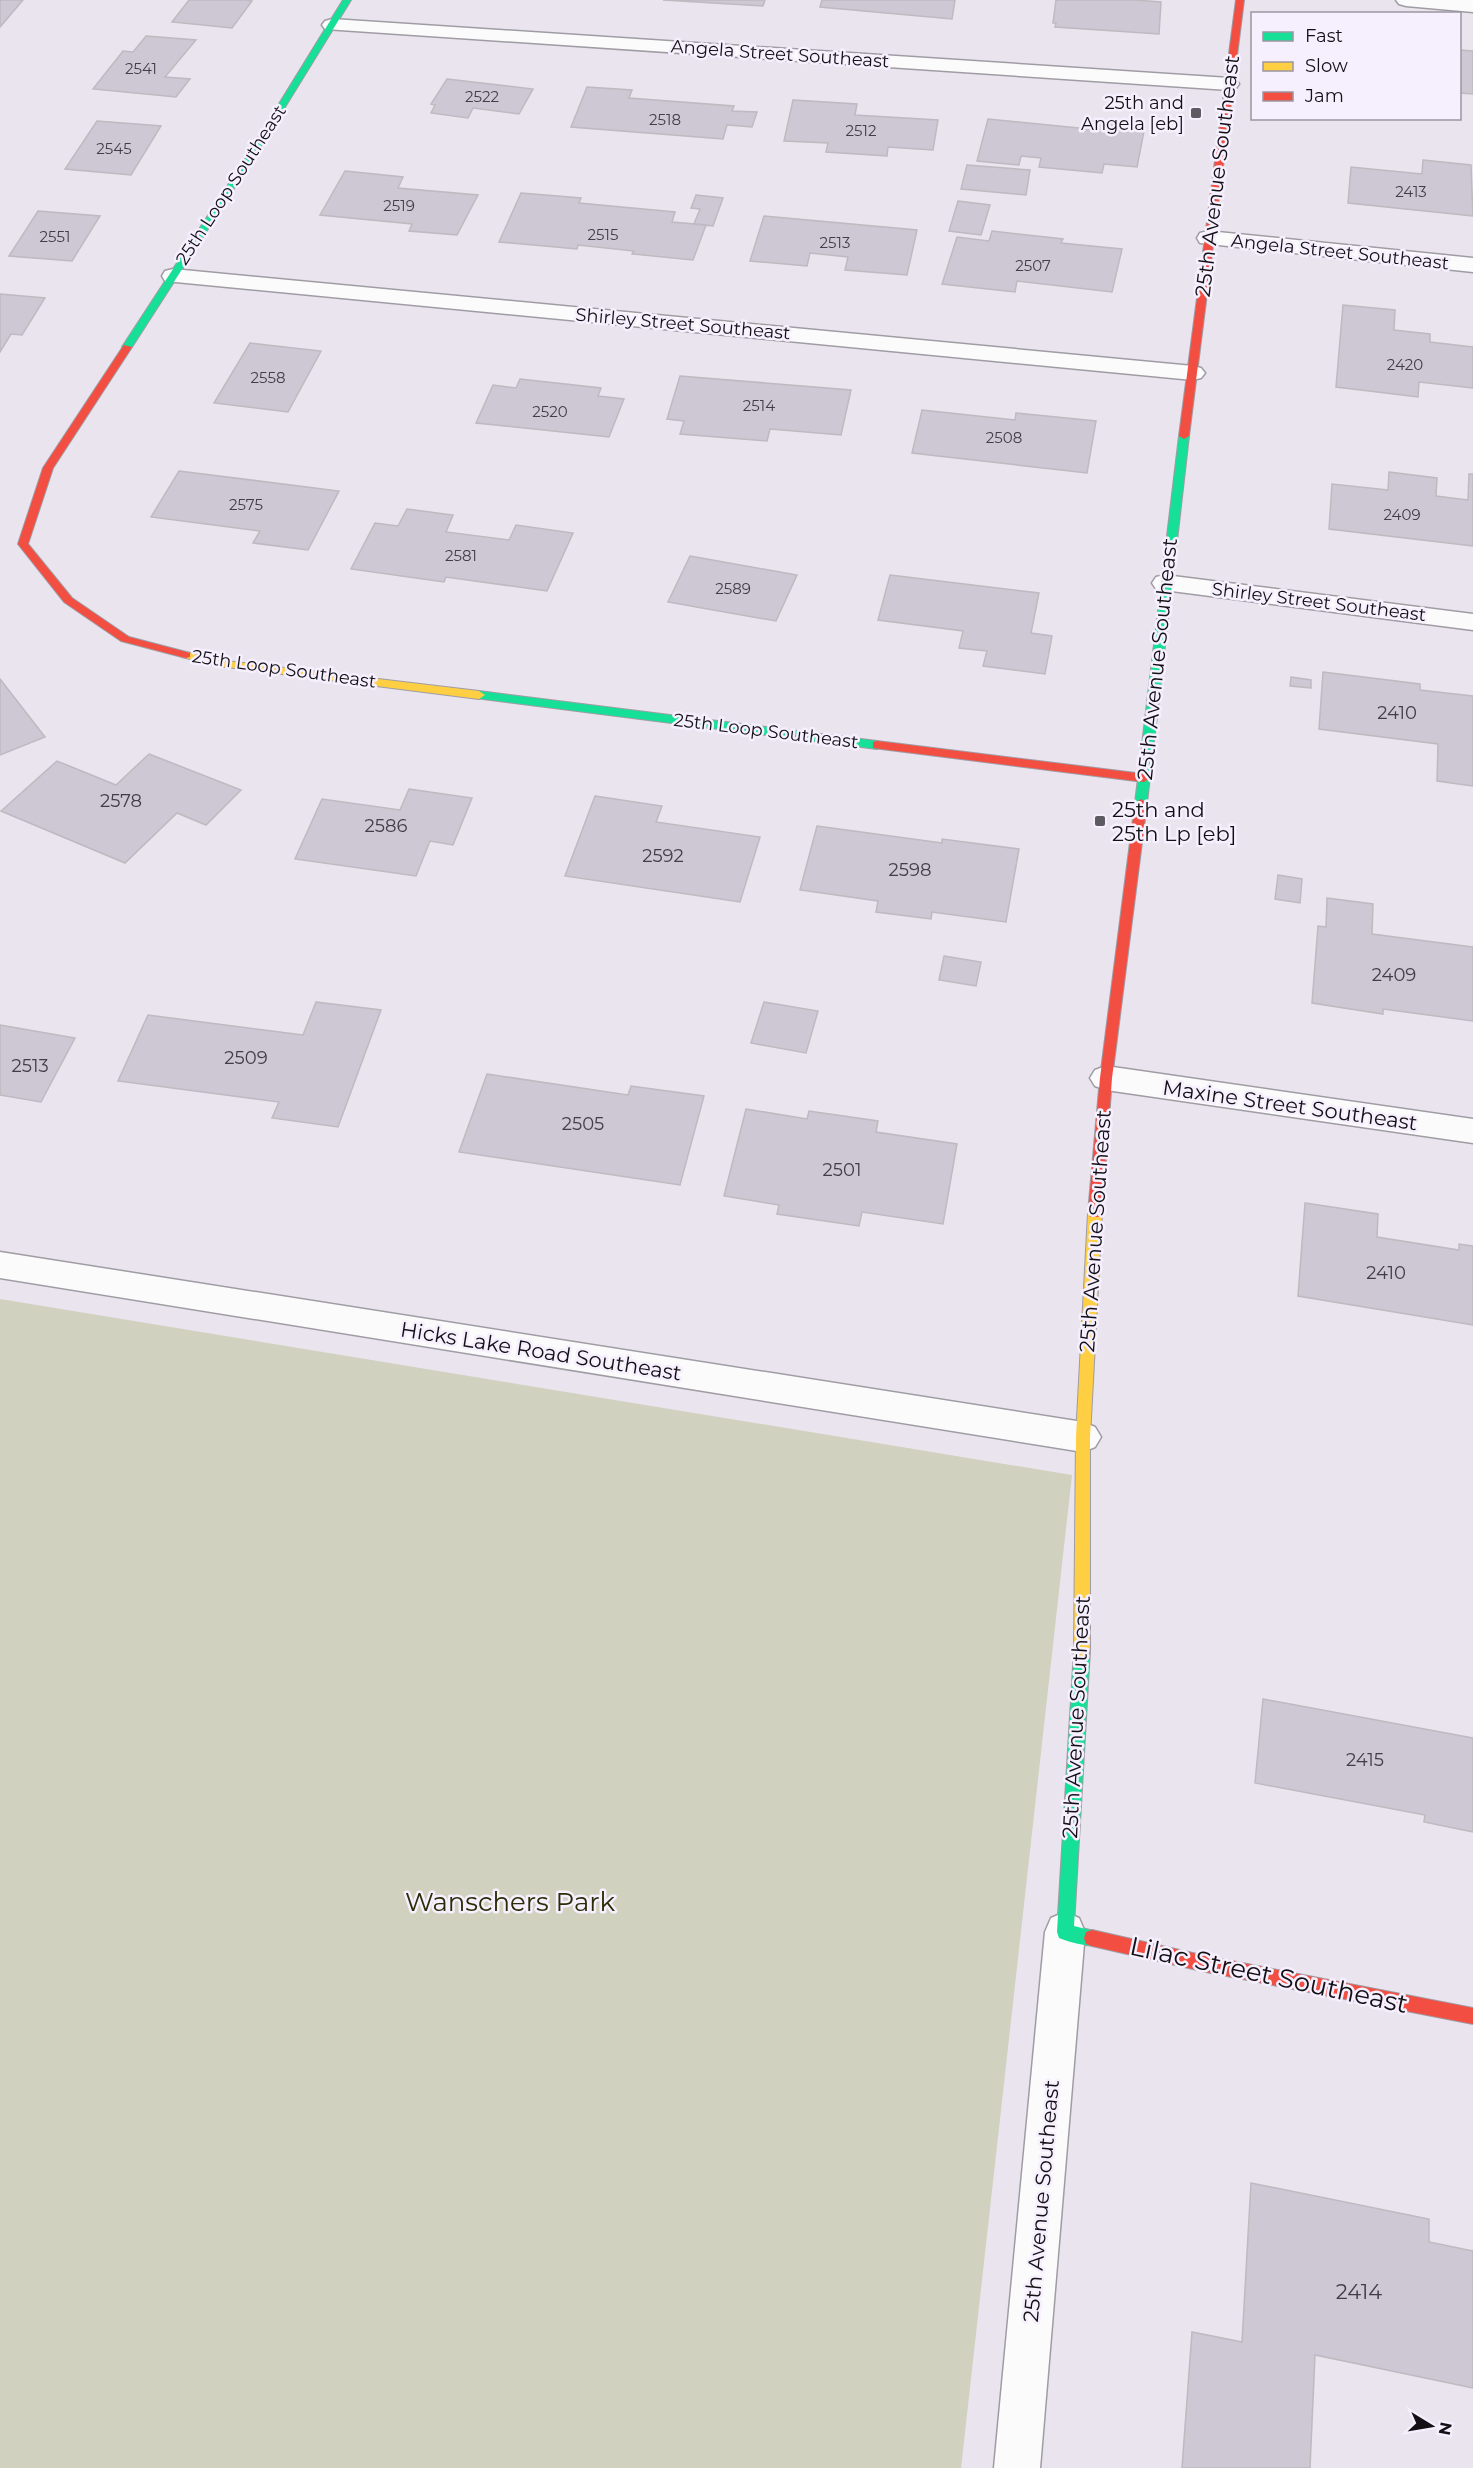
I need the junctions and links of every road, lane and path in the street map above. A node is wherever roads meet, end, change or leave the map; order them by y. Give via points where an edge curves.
1 (347, 0) edge
2 (1240, 0) edge
3 (1406, 0) edge
4 (1473, 6) edge
5 (332, 24) junction
6 (1229, 84) junction
7 (1208, 238) junction
8 (1473, 265) edge
9 (173, 276) junction
10 (1193, 372) junction
11 (1165, 583) junction
12 (1473, 622) edge
13 (1144, 778) junction
14 (1106, 1078) junction
15 (1473, 1131) edge
16 (0, 1265) edge
17 (1083, 1437) junction
18 (1065, 1932) junction
19 (1473, 2016) edge
20 (1017, 2468) edge

1 - 5 street, 25th Loop Southeast
2 - 6 street, 25th Avenue Southeast
3 - 4 street
5 - 6 street, Angela Street Southeast
5 - 9 street, 25th Loop Southeast
6 - 7 street, 25th Avenue Southeast
7 - 8 street, Angela Street Southeast
7 - 10 street, 25th Avenue Southeast
9 - 10 street, Shirley Street Southeast
9 - 13 street, 25th Loop Southeast via 48,468 24,544 68,600 125,639 219,663
10 - 11 street, 25th Avenue Southeast
11 - 12 street, Shirley Street Southeast
11 - 13 street, 25th Avenue Southeast
13 - 14 street, 25th Avenue Southeast
14 - 15 street, Maxine Street Southeast
14 - 17 street, 25th Avenue Southeast via 1092,1249
16 - 17 street, Hicks Lake Road Southeast
17 - 18 street, 25th Avenue Southeast via 1082,1666
18 - 19 street, Lilac Street Southeast
18 - 20 street, 25th Avenue Southeast

